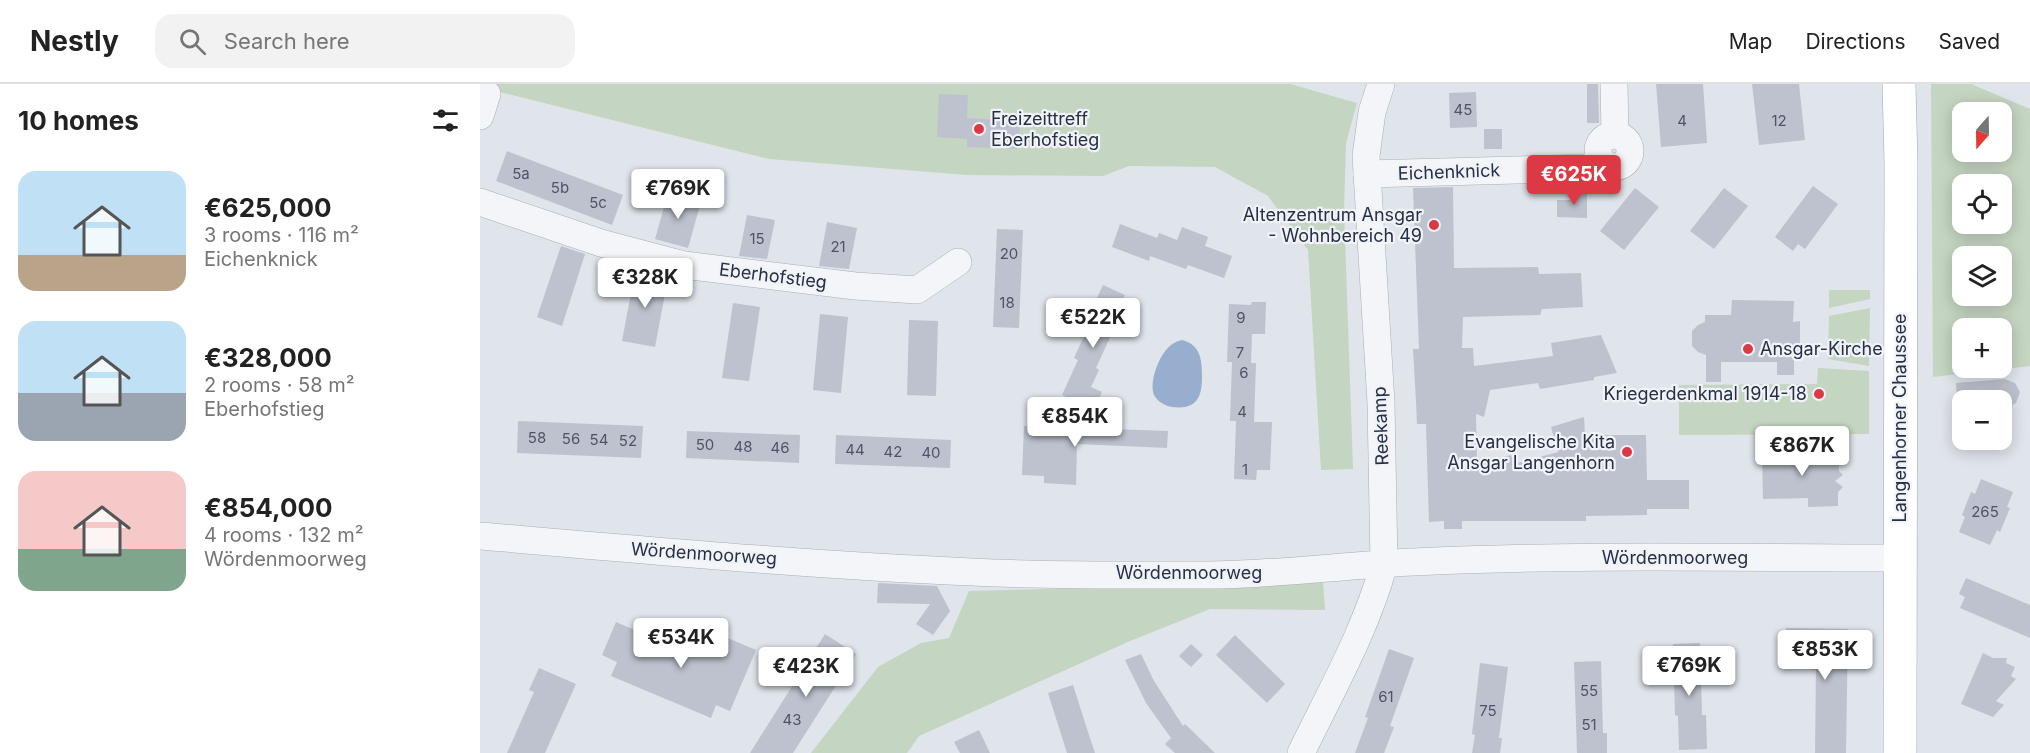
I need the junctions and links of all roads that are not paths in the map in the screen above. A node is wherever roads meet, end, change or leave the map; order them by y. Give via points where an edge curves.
1 (1381, 84) edge
2 (1614, 84) edge
3 (1899, 84) edge
4 (1367, 174) junction
5 (480, 202) edge
6 (958, 262) dead end
7 (480, 536) edge
8 (1900, 558) junction
9 (1384, 564) junction
10 (1301, 753) edge
11 (1900, 753) edge

1 - 4 street, Reekamp via 1372,112
2 - 4 street, Eichenknick via 1615,135 1599,144 1602,161 1586,168
3 - 8 main road, Langenhorner Chaussee
4 - 9 street, Reekamp via 1381,403
5 - 6 street, Eberhofstieg via 601,243 684,265 917,290
7 - 9 street, Wördenmoorweg via 976,573 1212,575
8 - 9 street, Wördenmoorweg via 1597,558
8 - 11 main road, Langenhorner Chaussee
9 - 10 street, Reekamp via 1354,645

